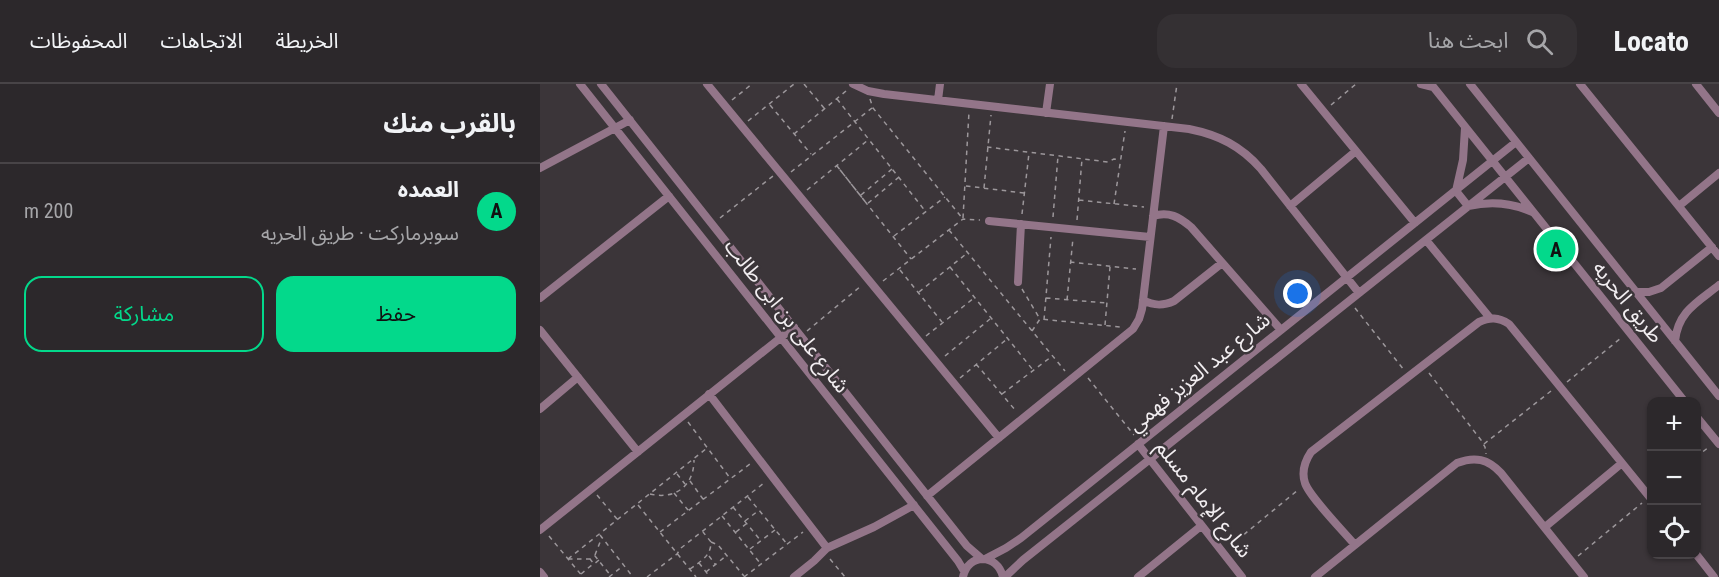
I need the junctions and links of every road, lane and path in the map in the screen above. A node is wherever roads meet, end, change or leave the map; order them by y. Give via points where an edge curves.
1 (580, 84) edge
2 (602, 84) edge
3 (707, 84) edge
4 (752, 84) edge
5 (794, 84) edge
6 (804, 84) edge
7 (854, 84) edge
8 (940, 84) edge
9 (1050, 84) edge
10 (1177, 84) edge
11 (1301, 84) edge
12 (1356, 84) edge
13 (1421, 84) edge
14 (1470, 84) edge
15 (1580, 84) edge
16 (1696, 84) edge
17 (1432, 86) edge
18 (868, 91) junction
19 (837, 99) junction
20 (938, 100) junction
21 (769, 104) junction
22 (970, 104) junction
23 (725, 105) junction
24 (991, 106) junction
25 (873, 108) junction
26 (824, 109) junction
27 (1323, 111) junction
28 (1046, 112) junction
29 (1719, 113) edge
30 (630, 120) junction
31 (855, 121) junction
32 (1126, 122) junction
33 (742, 126) junction
34 (1168, 127) junction
35 (614, 128) junction
36 (1465, 128) junction
37 (794, 134) junction
38 (869, 139) junction
39 (1516, 142) junction
40 (987, 147) junction
41 (1356, 151) junction
42 (1029, 152) junction
43 (812, 155) junction
44 (1058, 156) junction
45 (1529, 158) junction
46 (1082, 159) junction
47 (1120, 160) junction
48 (1493, 161) junction
49 (542, 163) edge
50 (837, 166) junction
51 (892, 168) junction
52 (1719, 173) edge
53 (782, 174) junction
54 (899, 177) junction
55 (1505, 177) junction
56 (965, 186) junction
57 (984, 188) junction
58 (1456, 191) junction
59 (1025, 193) junction
60 (860, 195) junction
61 (669, 196) junction
62 (800, 196) junction
63 (945, 197) junction
64 (1078, 200) junction
65 (867, 204) junction
66 (1114, 204) junction
67 (1290, 206) junction
68 (1468, 206) junction
69 (1678, 206) junction
70 (926, 212) junction
71 (1153, 212) junction
72 (1535, 214) junction
73 (963, 219) junction
74 (989, 221) joint
75 (712, 224) junction
76 (1021, 224) junction
77 (1415, 224) junction
78 (1052, 227) junction
79 (949, 230) junction
80 (1075, 230) junction
81 (894, 237) junction
82 (1150, 237) junction
83 (1426, 240) junction
84 (1712, 247) junction
85 (968, 252) junction
86 (1719, 256) edge
87 (911, 259) junction
88 (1070, 262) junction
89 (1222, 263) junction
90 (1111, 266) junction
91 (950, 267) junction
92 (899, 269) junction
93 (1146, 270) junction
94 (1347, 278) junction
95 (869, 280) junction
96 (1018, 282) joint
97 (1719, 285) edge
98 (875, 287) junction
99 (918, 292) junction
100 (1636, 292) junction
101 (1359, 293) junction
102 (540, 298) edge
103 (975, 298) junction
104 (1046, 298) junction
105 (1067, 300) junction
106 (1143, 300) junction
107 (1349, 301) junction
108 (1107, 303) junction
109 (991, 318) junction
110 (1490, 318) junction
111 (1040, 319) junction
112 (1044, 320) junction
113 (943, 323) junction
114 (1105, 326) junction
115 (794, 327) junction
116 (1133, 329) junction
117 (540, 330) edge
118 (1281, 330) junction
119 (1032, 331) junction
120 (1629, 331) junction
121 (801, 336) junction
122 (781, 337) junction
123 (1008, 338) junction
124 (920, 341) junction
125 (1675, 341) junction
126 (1052, 355) junction
127 (937, 363) junction
128 (976, 364) junction
129 (1423, 365) junction
130 (1033, 370) junction
131 (1082, 370) junction
132 (1409, 376) junction
133 (578, 377) junction
134 (1071, 379) junction
135 (954, 382) junction
136 (1560, 386) junction
137 (709, 394) junction
138 (1002, 394) junction
139 (1719, 396) edge
140 (1681, 397) edge
141 (540, 409) edge
142 (682, 415) junction
143 (1022, 419) junction
144 (1701, 422) edge
145 (999, 438) junction
146 (1718, 442) edge
147 (1139, 443) junction
148 (1483, 444) junction
149 (707, 448) junction
150 (638, 452) junction
151 (1701, 454) edge
152 (758, 458) junction
153 (694, 459) junction
154 (1150, 459) junction
155 (1486, 461) junction
156 (1622, 463) junction
157 (677, 473) junction
158 (772, 477) junction
159 (731, 478) junction
160 (689, 481) junction
161 (1305, 484) junction
162 (686, 485) junction
163 (592, 489) junction
164 (650, 494) junction
165 (674, 494) junction
166 (1647, 494) edge
167 (748, 496) junction
168 (927, 496) junction
169 (703, 499) junction
170 (1647, 500) edge
171 (637, 504) junction
172 (914, 505) junction
173 (733, 507) junction
174 (759, 510) junction
175 (688, 511) junction
176 (722, 516) junction
177 (617, 520) junction
178 (746, 522) junction
179 (810, 526) junction
180 (1201, 526) junction
181 (1545, 528) junction
182 (541, 529) edge
183 (776, 530) junction
184 (702, 531) junction
185 (660, 532) junction
186 (735, 532) junction
187 (601, 535) junction
188 (962, 540) junction
189 (761, 541) junction
190 (711, 542) junction
191 (787, 544) junction
192 (1012, 544) junction
193 (1355, 544) junction
194 (749, 550) junction
195 (825, 550) junction
196 (950, 550) junction
197 (1222, 552) junction
198 (677, 554) junction
199 (727, 555) junction
200 (595, 556) junction
201 (708, 556) junction
202 (568, 559) junction
203 (591, 559) junction
204 (983, 559) junction
205 (1699, 559) edge
206 (599, 560) junction
207 (1023, 560) junction
208 (1571, 561) junction
209 (698, 563) junction
210 (594, 564) junction
211 (715, 564) junction
212 (761, 564) junction
213 (624, 566) junction
214 (689, 569) junction
215 (540, 572) edge
216 (706, 572) junction
217 (964, 574) edge
218 (582, 576) edge
219 (610, 576) edge
220 (544, 577) edge
221 (633, 577) edge
222 (647, 577) edge
223 (696, 577) edge
224 (710, 577) edge
225 (744, 577) edge
226 (794, 577) edge
227 (844, 577) edge
228 (1004, 577) edge
229 (1138, 577) edge
230 (1242, 577) edge
231 (1315, 577) edge
232 (1584, 577) edge
233 (1714, 577) edge

1 - 35 street, شارع على بن ابى طالب
2 - 30 street, شارع على بن ابى طالب
3 - 23 street
4 - 23 path
5 - 21 path
6 - 26 path
7 - 18 street
7 - 19 path
8 - 20 street
9 - 28 street
10 - 34 path
11 - 27 street
12 - 27 path
13 - 17 street
14 - 39 street, طريق الحريه
15 - 69 street
16 - 29 street
17 - 36 street, طريق الحريه
18 - 20 street
18 - 25 path
19 - 26 path
19 - 31 path
20 - 22 street
21 - 33 path
21 - 37 path
22 - 24 street
22 - 56 path
23 - 33 street
24 - 28 street
24 - 40 path
25 - 31 path
25 - 63 path
26 - 37 path
27 - 41 street
28 - 32 street
30 - 35 street
30 - 75 street, شارع على بن ابى طالب
31 - 38 path
31 - 43 path
32 - 34 street
32 - 47 path
33 - 53 street
34 - 67 street via 1206,132 1237,146
34 - 71 street
35 - 49 street
35 - 61 street, شارع على بن ابى طالب
36 - 48 street, طريق الحريه
36 - 58 street via 1464,160
37 - 43 path
38 - 50 path
38 - 51 path
39 - 45 street, طريق الحريه
39 - 48 street, شارع عبد العزيز فهمي
40 - 42 path
40 - 57 path
41 - 67 street
41 - 77 street
42 - 44 path
42 - 59 path
43 - 53 path
44 - 46 path
44 - 78 path
45 - 55 street, شارع عبد العزيز فهمي
45 - 100 street, طريق الحريه
46 - 47 path
46 - 64 path
47 - 66 path
48 - 55 street, طريق الحريه
48 - 58 street, شارع عبد العزيز فهمي
50 - 60 path
50 - 62 path
51 - 54 path
51 - 60 path
52 - 69 street
53 - 62 street
53 - 75 path
54 - 65 path
54 - 70 path
55 - 68 street, شارع عبد العزيز فهمي
55 - 72 street, طريق الحريه
56 - 57 path
56 - 73 path
57 - 59 path
58 - 68 street
58 - 77 street, شارع عبد العزيز فهمي
59 - 76 path
60 - 65 path
61 - 102 street
61 - 122 street, شارع على بن ابى طالب
62 - 95 street
63 - 70 path
63 - 73 path
64 - 66 path
64 - 80 path
65 - 81 path
66 - 71 path
67 - 94 street
68 - 72 street via 1499,203
68 - 83 street, شارع عبد العزيز فهمي
69 - 84 street
70 - 81 path
71 - 82 street
71 - 89 street via 1178,217
72 - 120 street, طريق الحريه
73 - 74 path
73 - 79 path
74 - 76 street
75 - 115 street, شارع على بن ابى طالب
76 - 78 street
76 - 96 street
77 - 94 street, شارع عبد العزيز فهمي
78 - 80 street
78 - 104 path
79 - 85 path
79 - 87 path
80 - 82 street
80 - 88 path
81 - 87 path
82 - 93 street
83 - 101 street, شارع عبد العزيز فهمي
83 - 110 street
84 - 86 street
84 - 100 street via 1661,288
85 - 91 path
85 - 119 path
87 - 92 path
88 - 90 path
88 - 105 path
89 - 106 street via 1174,301 1159,305
89 - 118 street
90 - 93 path
90 - 108 path
91 - 99 path
91 - 103 path
92 - 98 path
92 - 99 path
93 - 106 street
94 - 101 street
94 - 118 street, شارع عبد العزيز فهمي
95 - 98 street
95 - 121 path
96 - 111 path
97 - 125 street via 1686,311
98 - 124 street
99 - 113 path
100 - 125 street, طريق الحريه
101 - 107 street, شارع عبد العزيز فهمي
103 - 109 path
103 - 113 path
104 - 105 path
104 - 112 path
105 - 108 path
106 - 116 street
107 - 132 path
107 - 154 street, شارع عبد العزيز فهمي
108 - 114 path
109 - 123 path
109 - 127 path
110 - 129 street via 1479,322
110 - 136 street via 1509,324
111 - 112 path
111 - 119 path
112 - 114 path
113 - 124 path
114 - 116 path
115 - 121 street, شارع على بن ابى طالب
115 - 122 street
116 - 131 street
117 - 133 street
118 - 147 street, شارع عبد العزيز فهمي
119 - 126 path
120 - 136 path
120 - 140 street, طريق الحريه
121 - 168 street, شارع على بن ابى طالب
122 - 137 street
122 - 172 street, شارع على بن ابى طالب
123 - 128 path
123 - 130 path
124 - 127 street
125 - 139 street, طريق الحريه
126 - 130 path
126 - 134 path
127 - 135 street
128 - 135 path
128 - 138 path
129 - 132 street
129 - 148 path
130 - 138 path
131 - 134 street
131 - 147 path
132 - 161 street via 1311,452 1304,467
133 - 141 street
133 - 150 street
134 - 143 street
135 - 145 street
136 - 148 path
136 - 156 street
137 - 142 street
137 - 152 street
138 - 143 path
142 - 149 path
142 - 150 street
143 - 145 street
144 - 146 street
145 - 168 street
146 - 151 path
147 - 154 street, شارع الإمام مسلم
147 - 192 street, شارع عبد العزيز فهمي
148 - 155 path
149 - 153 path
149 - 159 path
150 - 163 street
152 - 158 street
152 - 159 path
153 - 157 path
153 - 160 path
154 - 180 street, شارع الإمام مسلم
154 - 207 street, شارع عبد العزيز فهمي
155 - 181 street via 1501,473
155 - 193 street via 1466,459 1457,463
156 - 166 street
156 - 181 street
157 - 162 path
157 - 164 path
158 - 167 path
158 - 179 street
159 - 169 path
160 - 162 path
160 - 169 path
161 - 193 street
161 - 197 path
162 - 165 path
163 - 177 path
163 - 182 street
164 - 165 path
164 - 171 path
165 - 175 path
167 - 173 path
167 - 174 path
168 - 188 street, شارع على بن ابى طالب
169 - 175 path
170 - 208 path
171 - 177 path
171 - 185 path
172 - 195 street
172 - 196 street, شارع على بن ابى طالب
173 - 176 path
173 - 178 path
174 - 178 path
174 - 183 path
175 - 185 path
176 - 184 path
176 - 186 path
177 - 187 path
178 - 186 path
178 - 189 path
179 - 191 path
179 - 195 street
180 - 197 street, شارع الإمام مسلم
180 - 229 street
181 - 208 street
182 - 202 path
183 - 189 path
183 - 191 path
184 - 190 path
184 - 198 path
185 - 198 path
186 - 194 path
187 - 200 path
187 - 202 path
187 - 213 path
188 - 196 street
188 - 204 street, شارع على بن ابى طالب
189 - 194 path
190 - 199 path
190 - 201 path
191 - 212 path
192 - 204 street, شارع عبد العزيز فهمي
192 - 207 street
193 - 231 street
194 - 212 path
195 - 226 street
195 - 227 path
196 - 217 street, شارع على بن ابى طالب
197 - 230 street, شارع الإمام مسلم
198 - 214 path
198 - 222 path
199 - 211 path
199 - 225 path
200 - 203 path
200 - 206 path
201 - 209 path
201 - 211 path
202 - 203 path
202 - 218 path
203 - 210 path
204 - 217 street, شارع عبد العزيز فهمي via 969,564
204 - 228 street, شارع على بن ابى طالب via 998,566
205 - 233 street
206 - 210 path
206 - 219 path
207 - 228 street, شارع عبد العزيز فهمي
208 - 232 street
209 - 214 path
209 - 216 path
210 - 218 path
211 - 216 path
212 - 225 path
213 - 219 path
213 - 221 path
214 - 223 path
215 - 220 street
216 - 224 path

